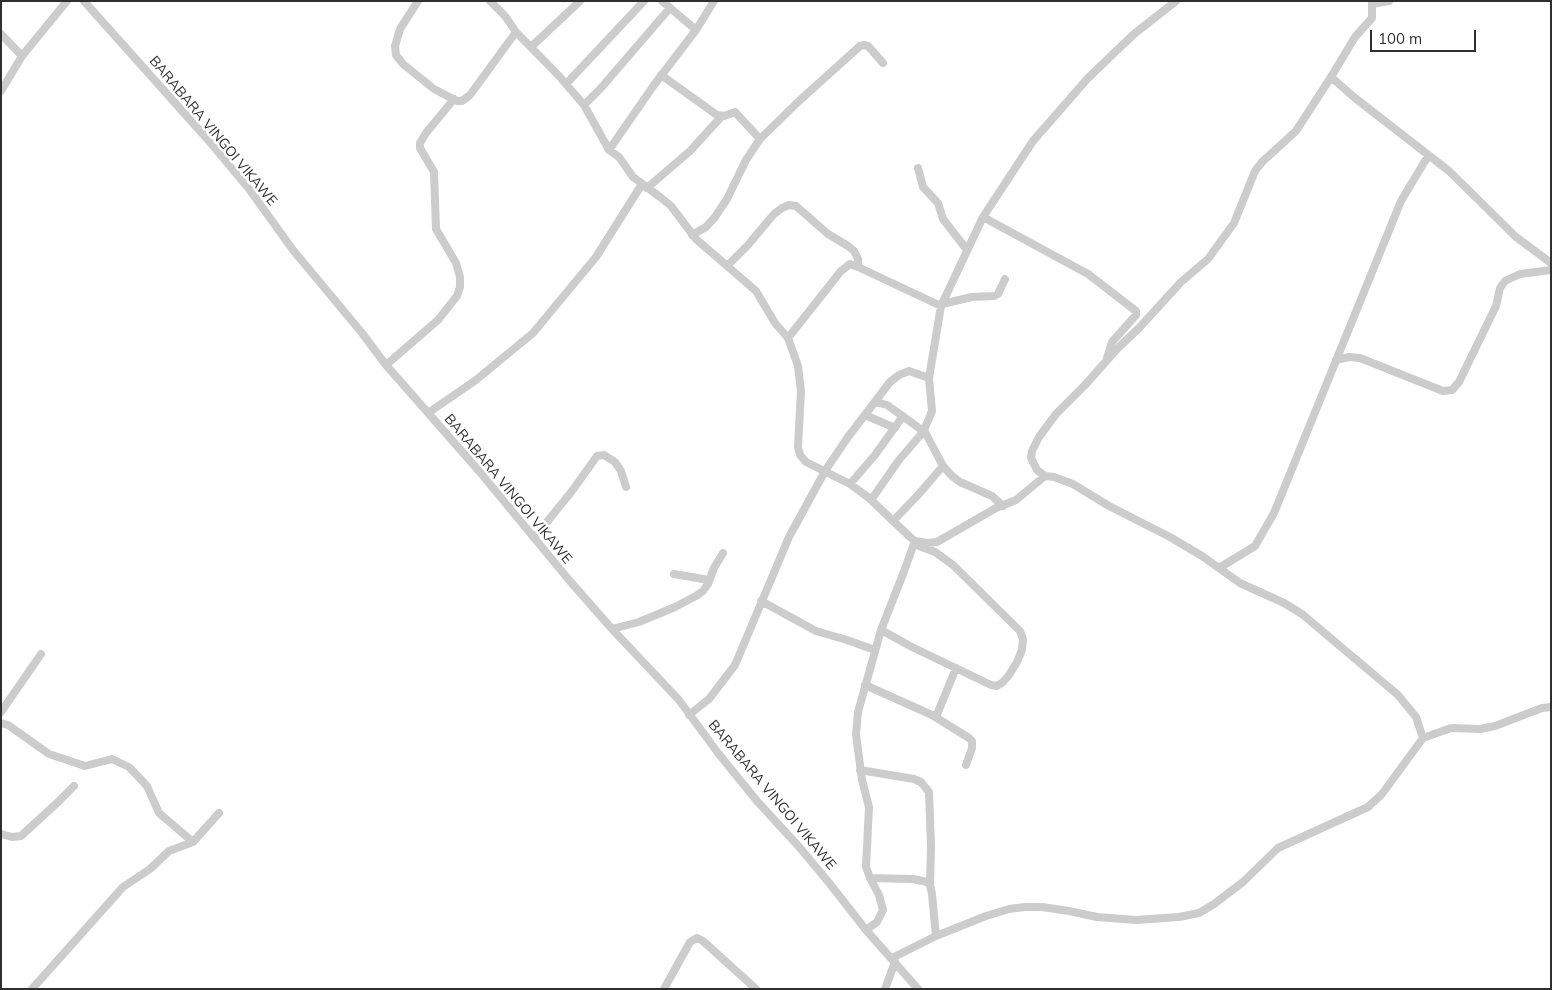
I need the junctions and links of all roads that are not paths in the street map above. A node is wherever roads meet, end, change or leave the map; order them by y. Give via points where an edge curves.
1 (67, 1) edge
2 (84, 1) edge
3 (418, 1) edge
4 (490, 1) edge
5 (580, 1) edge
6 (644, 1) edge
7 (662, 1) edge
8 (714, 1) edge
9 (1176, 1) edge
10 (1389, 1) edge
11 (1372, 2) edge
12 (670, 9) junction
13 (696, 30) junction
14 (516, 32) junction
15 (1, 34) edge
16 (531, 48) junction
17 (22, 56) junction
18 (883, 63) dead end
19 (661, 75) junction
20 (1331, 77) junction
21 (566, 84) junction
22 (1, 91) edge
23 (454, 99) junction
24 (584, 105) junction
25 (722, 116) junction
26 (760, 139) junction
27 (609, 150) junction
28 (1428, 156) junction
29 (918, 168) dead end
30 (645, 186) junction
31 (983, 217) junction
32 (692, 235) junction
33 (967, 250) junction
34 (1551, 263) edge
35 (727, 266) junction
36 (858, 266) junction
37 (1551, 270) edge
38 (1005, 279) dead end
39 (942, 305) junction
40 (788, 338) junction
41 (1106, 360) junction
42 (1336, 360) junction
43 (386, 365) junction
44 (929, 378) junction
45 (876, 402) junction
46 (428, 413) junction
47 (865, 415) junction
48 (903, 416) junction
49 (895, 428) junction
50 (923, 431) junction
51 (943, 466) junction
52 (825, 471) junction
53 (1045, 476) junction
54 (850, 484) junction
55 (626, 488) dead end
56 (871, 500) junction
57 (1004, 506) junction
58 (893, 521) junction
59 (534, 538) junction
60 (914, 543) junction
61 (723, 553) dead end
62 (1219, 568) junction
63 (674, 574) dead end
64 (709, 580) junction
65 (760, 601) junction
66 (612, 629) junction
67 (881, 630) junction
68 (875, 650) junction
69 (41, 654) dead end
70 (956, 668) junction
71 (865, 685) junction
72 (1551, 707) edge
73 (1, 712) edge
74 (689, 715) junction
75 (936, 717) junction
76 (1, 723) edge
77 (1423, 738) junction
78 (966, 765) dead end
79 (860, 770) junction
80 (74, 786) dead end
81 (219, 814) dead end
82 (1, 834) edge
83 (193, 842) junction
84 (870, 878) junction
85 (930, 885) junction
86 (866, 930) junction
87 (936, 936) junction
88 (893, 960) junction
89 (32, 989) edge
90 (664, 989) edge
91 (756, 989) edge
92 (885, 989) edge
93 (918, 989) edge

1 - 17 street
2 - 43 street, BARABARA VINGOI VIKAWE via 226,161
3 - 23 street via 400,29 396,55 402,64 434,89
4 - 14 street
5 - 16 street
6 - 21 street
7 - 12 street
8 - 13 street
9 - 31 street via 1134,34 1088,78 1033,141
10 - 11 street
11 - 20 street via 1372,18 1355,37
12 - 13 street
12 - 24 street
13 - 19 street
14 - 16 street
14 - 23 street via 470,95 462,101
15 - 17 street
16 - 21 street
17 - 22 street
18 - 26 street via 868,46 860,46
19 - 25 street
19 - 27 street
20 - 28 street
20 - 41 street via 1293,134 1255,170 1234,223 1208,259 1181,282
21 - 24 street
23 - 43 street via 426,133 420,148 434,172 436,230 456,263 460,287 438,320
24 - 27 street
25 - 26 street via 735,112
25 - 30 street via 690,151
26 - 32 street via 715,217
27 - 30 street
28 - 34 street via 1449,171 1516,237
28 - 42 street via 1401,201
29 - 33 street via 923,187 938,203 943,219
30 - 32 street via 671,206
30 - 46 street via 596,257 533,333 476,380
31 - 33 street
31 - 41 street via 1088,274 1136,310 1136,315 1112,342
32 - 35 street
33 - 39 street
35 - 36 street via 774,214 789,205 796,206 828,234 854,251
35 - 40 street via 756,291
36 - 39 street
36 - 40 street via 850,264 841,271
37 - 42 street via 1520,274 1505,281 1496,306 1452,390 1443,391 1360,358
38 - 39 street via 994,296 972,297
39 - 44 street
40 - 52 street via 798,366 801,391 800,455
41 - 53 street via 1056,414 1032,450 1031,458 1037,470
42 - 62 street via 1274,513 1255,546
43 - 46 street, BARABARA VINGOI VIKAWE
44 - 45 street via 909,371 899,374
44 - 50 street via 932,411
45 - 47 street
45 - 48 street
46 - 59 street, BARABARA VINGOI VIKAWE
47 - 49 street
47 - 52 street
48 - 49 street
48 - 50 street
49 - 54 street
50 - 51 street
50 - 56 street
51 - 57 street via 960,482 992,496
51 - 58 street
52 - 54 street
52 - 65 street via 788,537
53 - 57 street
53 - 62 street via 1073,484
54 - 56 street
55 - 59 street via 615,462 597,456
56 - 58 street
57 - 60 street via 937,542
58 - 60 street
59 - 66 street, BARABARA VINGOI VIKAWE
60 - 67 street
60 - 70 street via 953,565 1020,631 1023,639 1022,650 1010,675 997,686
61 - 64 street
62 - 77 street via 1240,583 1302,614 1371,671 1416,716
63 - 64 street
64 - 66 street via 703,591 680,605
65 - 68 street via 816,631
65 - 74 street via 735,665 708,699
66 - 74 street, BARABARA VINGOI VIKAWE via 679,700
67 - 68 street
67 - 70 street
68 - 71 street
69 - 73 street
70 - 75 street
71 - 75 street
71 - 79 street via 856,725
72 - 77 street via 1495,726 1451,728
74 - 86 street, BARABARA VINGOI VIKAWE
75 - 78 street via 972,741
76 - 83 street via 49,754 85,766 112,759 129,767 147,786 160,813
77 - 87 street via 1382,794 1368,807 1278,848 1243,882 1199,913 1136,920 1025,907 986,916
79 - 84 street via 869,806 866,867
79 - 85 street via 914,779 929,792
80 - 82 street via 21,836 12,838
81 - 83 street
83 - 89 street via 169,851 123,887
84 - 85 street via 923,880
84 - 86 street via 880,894 883,910 877,922
85 - 87 street
86 - 88 street, BARABARA VINGOI VIKAWE
87 - 88 street
88 - 92 street
88 - 93 street, BARABARA VINGOI VIKAWE
90 - 91 street via 690,942 696,938

